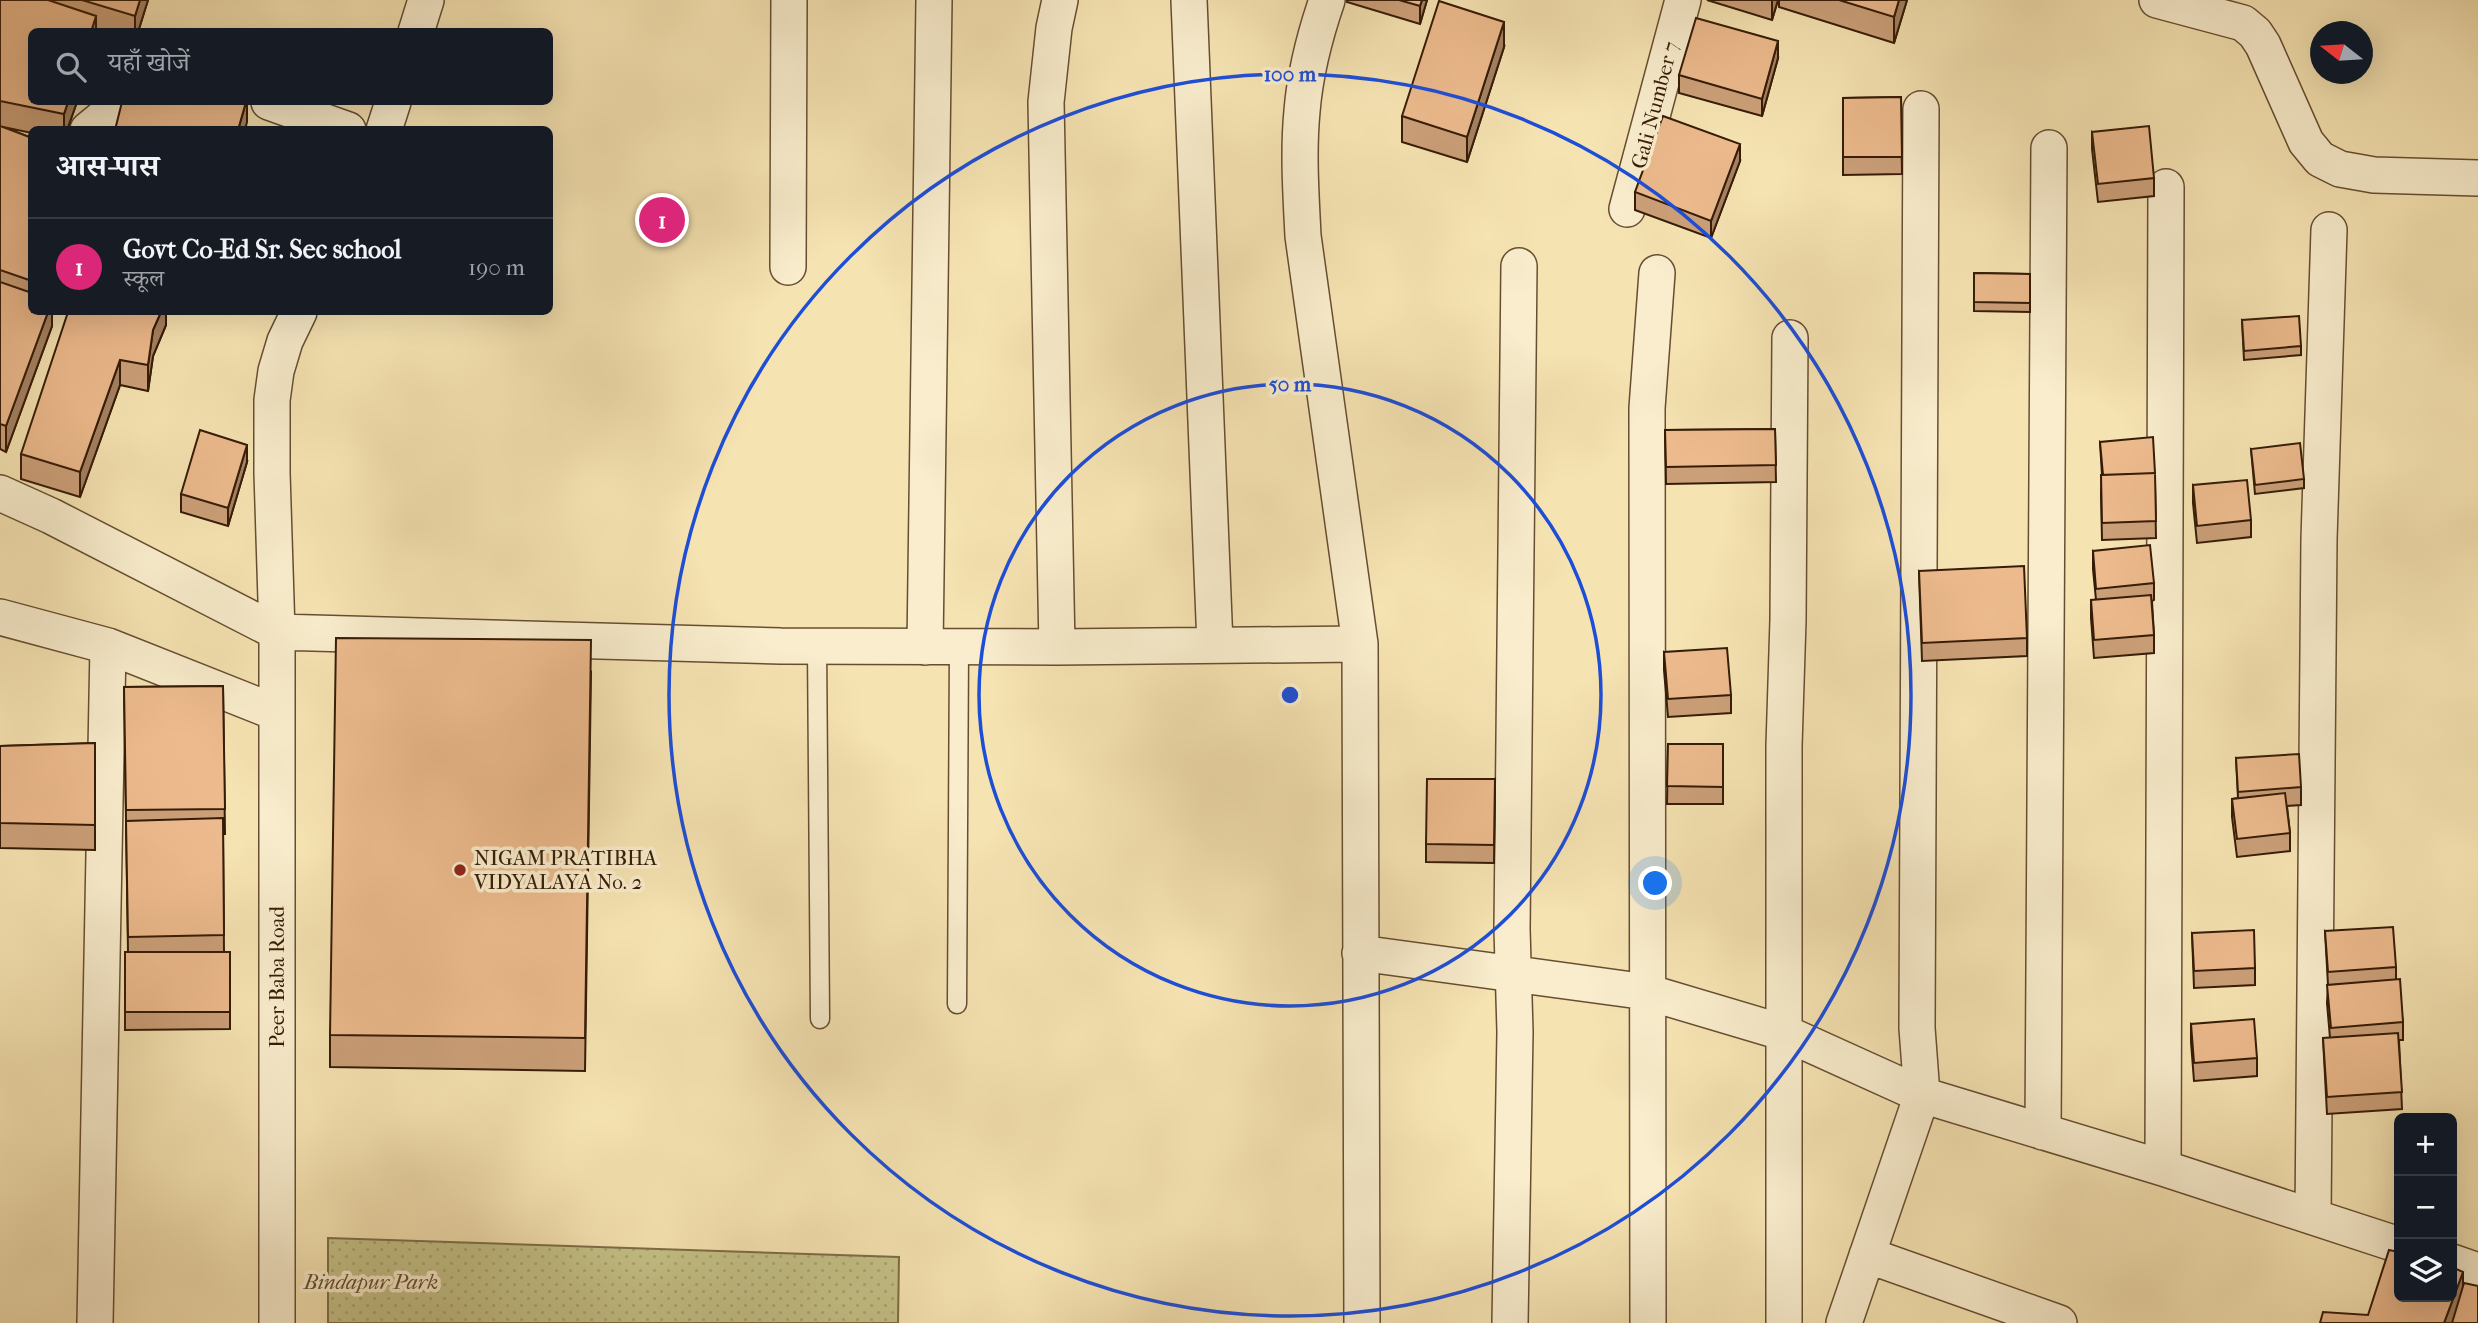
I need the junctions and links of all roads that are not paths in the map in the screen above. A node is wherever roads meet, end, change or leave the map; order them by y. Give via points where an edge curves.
1 (426, 0) edge
2 (789, 0) edge
3 (934, 0) edge
4 (1060, 0) edge
5 (1189, 0) edge
6 (1327, 0) edge
7 (1683, 0) edge
8 (2157, 0) edge
9 (2251, 0) edge
10 (417, 28) edge
11 (2263, 45) junction
12 (118, 105) edge
13 (277, 105) edge
14 (392, 105) edge
15 (1921, 108) dead end
16 (93, 126) edge
17 (337, 126) edge
18 (385, 126) edge
19 (2049, 148) dead end
20 (2478, 178) edge
21 (2166, 187) dead end
22 (1627, 209) dead end
23 (2329, 230) dead end
24 (1518, 266) dead end
25 (788, 267) dead end
26 (1657, 273) dead end
27 (298, 315) edge
28 (1790, 338) dead end
29 (0, 493) edge
30 (0, 617) edge
31 (277, 632) junction
32 (1360, 644) junction
33 (1215, 645) junction
34 (108, 646) junction
35 (817, 646) junction
36 (925, 647) junction
37 (959, 647) junction
38 (1057, 647) junction
39 (277, 713) junction
40 (1360, 953) junction
41 (1512, 974) junction
42 (1647, 992) junction
43 (957, 1004) dead end
44 (820, 1019) dead end
45 (1785, 1033) junction
46 (1922, 1095) junction
47 (2043, 1132) junction
48 (2163, 1168) junction
49 (2312, 1217) junction
50 (2394, 1243) edge
51 (1867, 1255) junction
52 (2457, 1264) edge
53 (2478, 1271) edge
54 (95, 1323) edge
55 (277, 1323) edge
56 (1362, 1323) edge
57 (1510, 1323) edge
58 (1648, 1323) edge
59 (1783, 1323) edge
60 (1844, 1323) edge
61 (2059, 1323) edge

1 - 10 street
2 - 25 street
3 - 36 street
4 - 38 street via 1046,102
5 - 33 street
6 - 32 street via 1316,32 1302,110 1303,236
7 - 22 street, Gali Number 7
8 - 11 street via 2243,23
9 - 11 street
11 - 20 street via 2306,142 2320,159 2340,169 2374,175
12 - 16 street
13 - 17 street
14 - 18 street
15 - 46 street via 1917,1028
19 - 47 street
21 - 48 street
23 - 49 street via 2319,539
24 - 41 street
26 - 42 street via 1647,408
27 - 31 street, Peer Baba Road via 285,341 272,400
28 - 45 street
29 - 31 street
30 - 34 street
31 - 35 street
31 - 39 street, Peer Baba Road
32 - 33 street
32 - 40 street
33 - 38 street
34 - 39 street
34 - 54 street
35 - 36 street
35 - 44 lane
36 - 37 street
37 - 38 street
37 - 43 lane
39 - 55 street, Peer Baba Road
40 - 41 street
40 - 56 street
41 - 42 street
41 - 57 street
42 - 45 street
42 - 58 street
45 - 46 street
45 - 59 street
46 - 47 street
46 - 51 street
47 - 48 street
48 - 49 street
49 - 50 street
51 - 60 street
51 - 61 street
52 - 53 street

